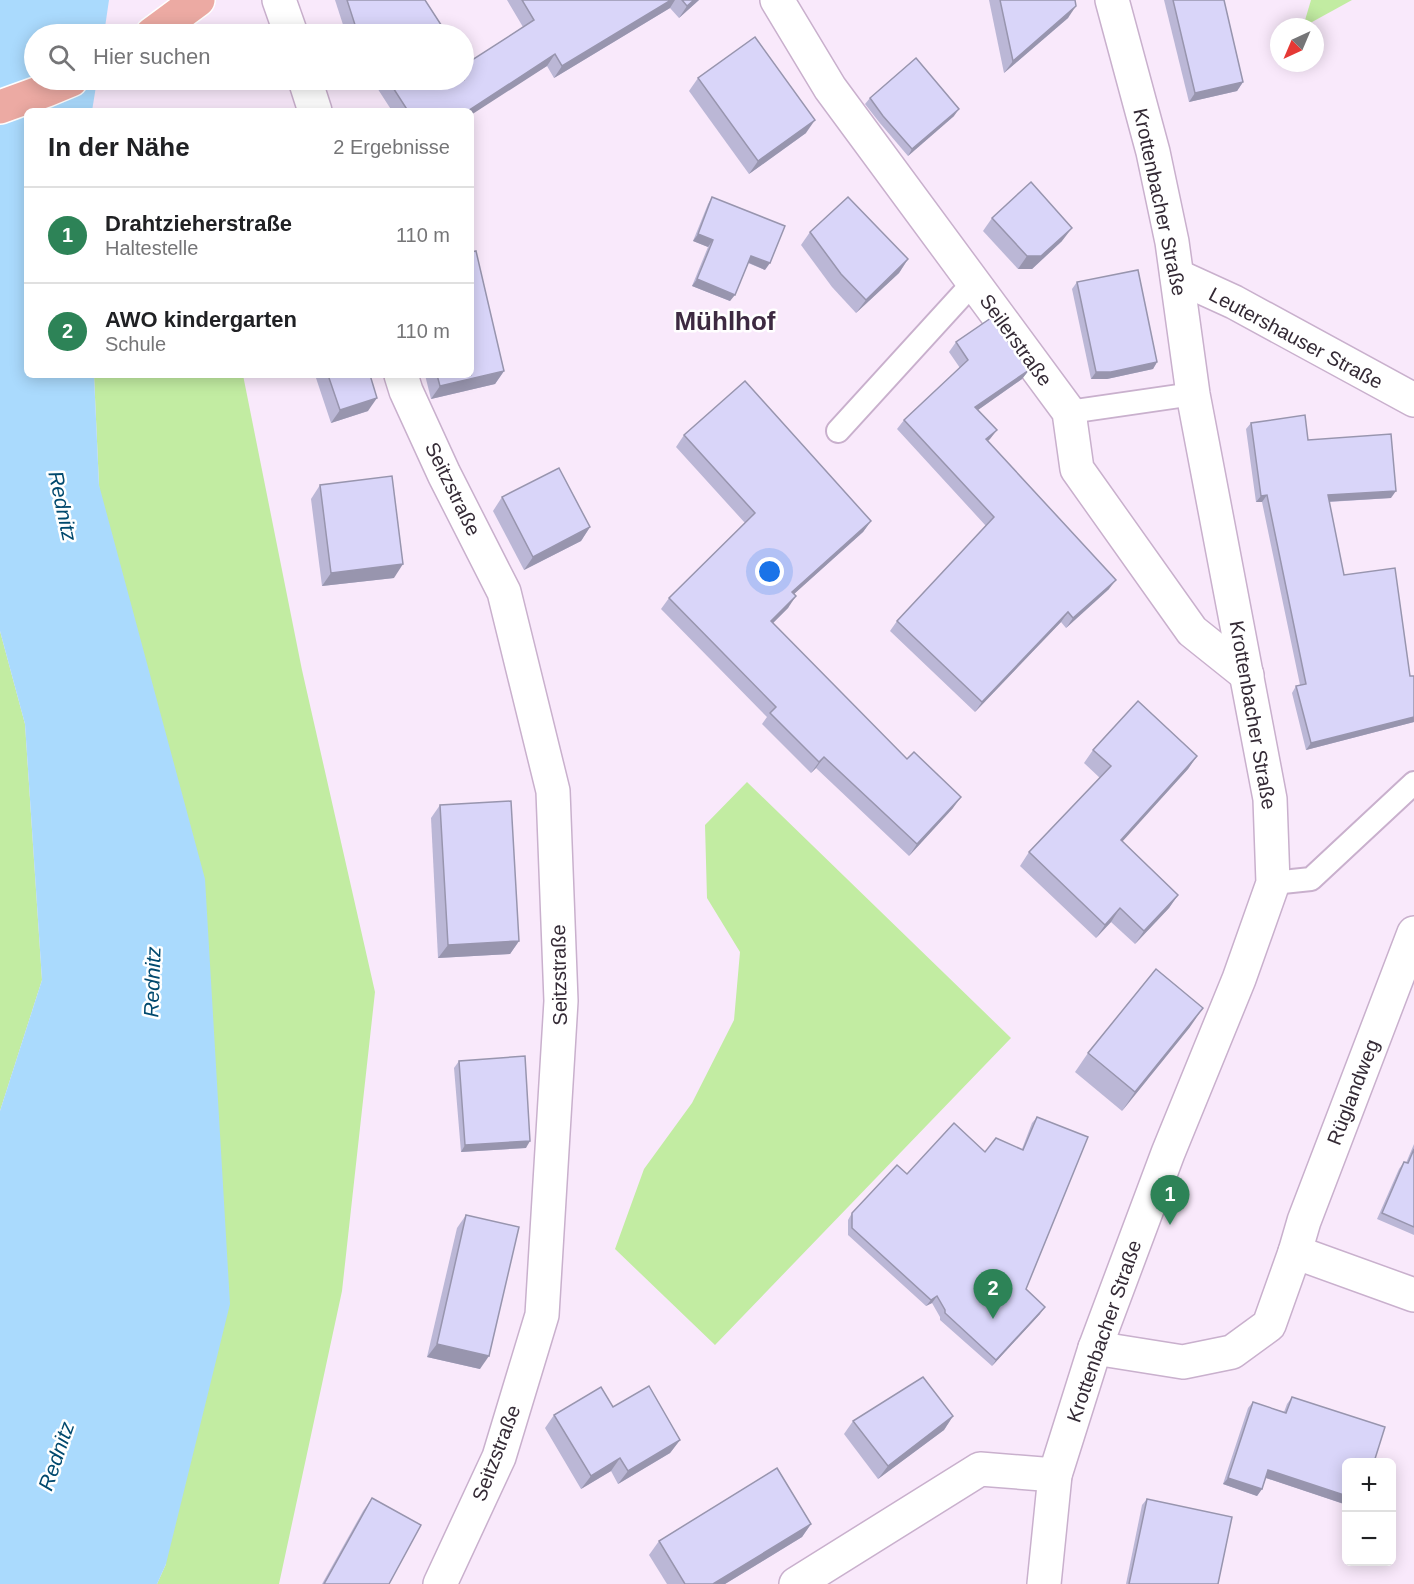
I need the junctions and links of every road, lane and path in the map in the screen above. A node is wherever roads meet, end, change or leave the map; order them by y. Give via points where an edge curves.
1 (198, 0) edge
2 (279, 0) edge
3 (777, 0) edge
4 (1112, 0) edge
5 (166, 24) edge
6 (287, 24) edge
7 (47, 90) edge
8 (308, 90) edge
9 (0, 107) edge
10 (314, 108) edge
11 (1177, 276) junction
12 (974, 283) junction
13 (402, 378) edge
14 (1193, 394) junction
15 (1414, 400) edge
16 (1069, 412) junction
17 (838, 431) dead end
18 (1247, 675) junction
19 (1414, 783) edge
20 (1273, 883) junction
21 (1414, 933) edge
22 (1295, 1252) junction
23 (1414, 1295) edge
24 (1095, 1348) junction
25 (1055, 1475) junction
26 (440, 1584) edge
27 (796, 1584) edge
28 (1044, 1584) edge

1 - 5 main road
2 - 6 street
3 - 12 street, Seilerstraße via 830,88
4 - 11 street, Krottenbacher Straße via 1153,152
7 - 9 main road
8 - 10 street
11 - 14 street, Krottenbacher Straße
11 - 15 street, Leutershauser Straße via 1234,302
12 - 16 street, Seilerstraße
12 - 17 lane
13 - 26 street, Seitzstraße via 507,603 553,791 561,1001 542,1315 499,1457
14 - 16 lane
14 - 18 street, Krottenbacher Straße
16 - 18 street, Seilerstraße via 1077,469 1192,632
18 - 20 street, Krottenbacher Straße via 1270,799
19 - 20 lane via 1311,879
20 - 24 street, Krottenbacher Straße
21 - 22 street, Rüglandweg
22 - 23 street
22 - 24 street, Rüglandweg via 1269,1325 1232,1352 1183,1362
24 - 25 street, Krottenbacher Straße
25 - 27 street via 980,1469
25 - 28 street, Krottenbacher Straße

